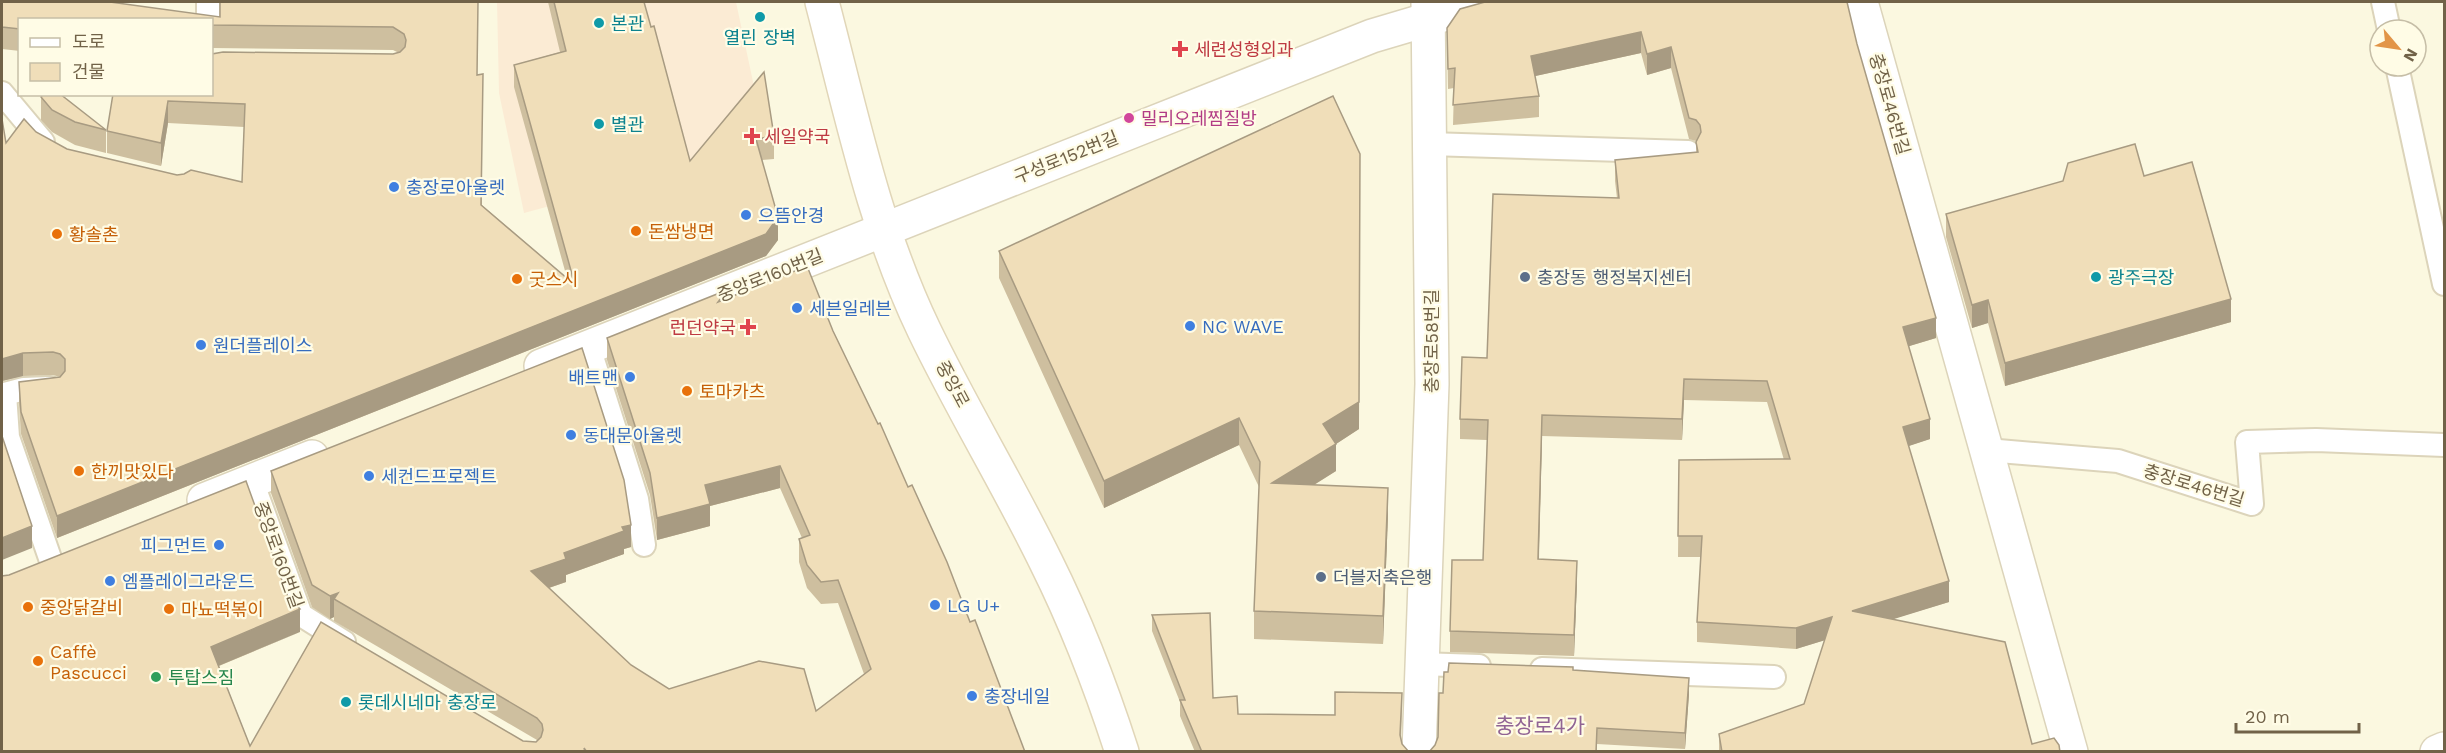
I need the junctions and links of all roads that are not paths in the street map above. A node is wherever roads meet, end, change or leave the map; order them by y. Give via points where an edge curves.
1 (208, 2) edge
2 (822, 2) edge
3 (1487, 2) edge
4 (1861, 2) edge
5 (2384, 3) edge
6 (1428, 10) edge
7 (208, 18) edge
8 (2387, 18) edge
9 (2400, 78) edge
10 (2, 93) edge
11 (1430, 144) junction
12 (1688, 152) edge
13 (62, 153) edge
14 (884, 230) junction
15 (2445, 284) edge
16 (589, 347) junction
17 (512, 378) edge
18 (53, 388) edge
19 (2445, 445) edge
20 (338, 447) edge
21 (1987, 450) junction
22 (252, 481) junction
23 (178, 510) edge
24 (644, 545) dead end
25 (82, 548) edge
26 (36, 567) joint
27 (359, 651) edge
28 (1420, 664) junction
29 (1503, 667) edge
30 (1526, 668) edge
31 (1774, 677) dead end
32 (2445, 749) edge
33 (1122, 752) edge
34 (1419, 752) edge
35 (2071, 752) edge
36 (2437, 752) edge

1 - 7 lane
2 - 14 street, 중앙로
3 - 6 street, 구성로152번길
4 - 21 street, 충장로46번길
5 - 8 lane
6 - 11 street, 충장로58번길
6 - 14 street, 구성로152번길 via 1361,41
9 - 15 lane
10 - 13 lane via 43,143
11 - 12 lane
11 - 28 street, 충장로58번길 via 1432,384
14 - 16 street, 중앙로160번길
14 - 33 street, 중앙로 via 924,328 1071,616 1102,689
16 - 17 street, 중앙로160번길
16 - 24 lane via 637,499
18 - 26 lane via 5,394 8,437
19 - 21 lane, 충장로46번길 via 2316,440 2247,442 2252,504 2118,461
20 - 22 street, 중앙로160번길
21 - 35 street, 충장로46번길
22 - 23 street, 중앙로160번길
22 - 27 lane, 중앙로160번길 via 302,615
25 - 26 street
28 - 29 lane
28 - 34 street, 충장로58번길
30 - 31 lane
32 - 36 street

